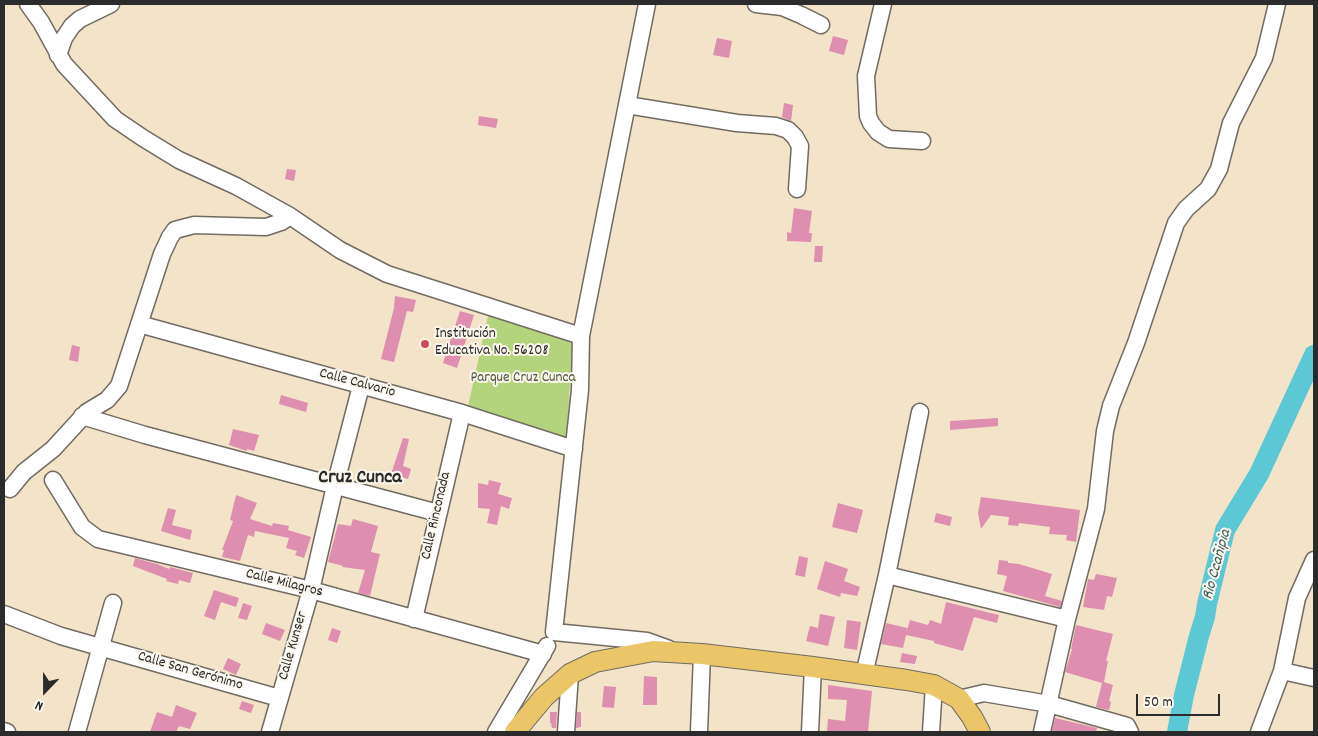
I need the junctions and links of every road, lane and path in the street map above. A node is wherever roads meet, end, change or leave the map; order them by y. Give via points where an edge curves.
1 (28, 4) edge
2 (111, 4) edge
3 (647, 4) edge
4 (756, 4) edge
5 (883, 4) edge
6 (1277, 4) edge
7 (821, 25) dead end
8 (58, 55) junction
9 (627, 105) junction
10 (922, 141) dead end
11 (797, 189) dead end
12 (290, 216) junction
13 (139, 324) junction
14 (581, 336) junction
15 (362, 386) junction
16 (920, 412) dead end
17 (462, 413) junction
18 (82, 416) junction
19 (574, 449) junction
20 (53, 480) dead end
21 (335, 486) junction
22 (10, 489) dead end
23 (438, 513) junction
24 (1314, 560) edge
25 (887, 575) junction
26 (311, 590) junction
27 (113, 603) dead end
28 (4, 614) edge
29 (414, 619) junction
30 (1067, 619) junction
31 (554, 632) junction
32 (101, 647) junction
33 (679, 652) junction
34 (543, 654) junction
35 (702, 654) junction
36 (813, 667) junction
37 (1282, 670) junction
38 (570, 674) junction
39 (864, 675) junction
40 (1314, 678) edge
41 (934, 685) junction
42 (279, 698) junction
43 (959, 699) junction
44 (1048, 704) junction
45 (77, 732) edge
46 (270, 732) edge
47 (496, 732) edge
48 (515, 732) edge
49 (566, 732) edge
50 (699, 732) edge
51 (810, 732) edge
52 (931, 732) edge
53 (980, 732) edge
54 (1042, 732) edge
55 (1130, 732) edge
56 (1259, 732) edge

1 - 8 street
2 - 8 street via 72,26
3 - 9 street
4 - 7 street via 782,7
5 - 10 street via 866,76 868,116 878,132 890,139
6 - 30 street via 1264,58 1231,123 1219,169 1208,189 1186,209 1176,224 1111,406 1096,509
8 - 12 street via 72,75 115,119 179,160
9 - 11 street via 788,130 800,146
9 - 14 street
12 - 13 street via 266,227 194,225 175,230 162,254
12 - 14 street via 340,250 387,274
13 - 15 street, Calle Calvario
13 - 18 street via 119,386 107,400
14 - 19 street
15 - 17 street, Calle Calvario
15 - 21 street, Calle Kunser
16 - 25 street
17 - 19 street, Calle Calvario
17 - 23 street, Calle Rinconada
18 - 21 street
18 - 22 street via 53,450 24,472
19 - 31 street
20 - 26 street, Calle Milagros via 82,527 98,539
21 - 23 street
21 - 26 street, Calle Kunser
23 - 29 street, Calle Rinconada
24 - 37 street via 1297,598
25 - 30 street
25 - 39 street
26 - 29 street, Calle Milagros
26 - 42 street, Calle Kunser
27 - 32 street
28 - 32 street, Calle San Gerónimo
29 - 34 street, Calle Milagros
30 - 44 street
31 - 33 street via 647,641
31 - 34 street
32 - 42 street, Calle San Gerónimo
32 - 45 street
33 - 35 main road
33 - 38 main road via 653,651 611,658
34 - 47 street
35 - 36 main road
35 - 50 street
36 - 39 main road
36 - 51 street
37 - 40 street
37 - 56 street
38 - 48 main road via 544,697
38 - 49 street
39 - 41 main road
41 - 43 main road
41 - 52 street
42 - 46 street, Calle Kunser
43 - 44 street via 984,693
43 - 53 main road
44 - 54 street
44 - 55 street via 1126,726

